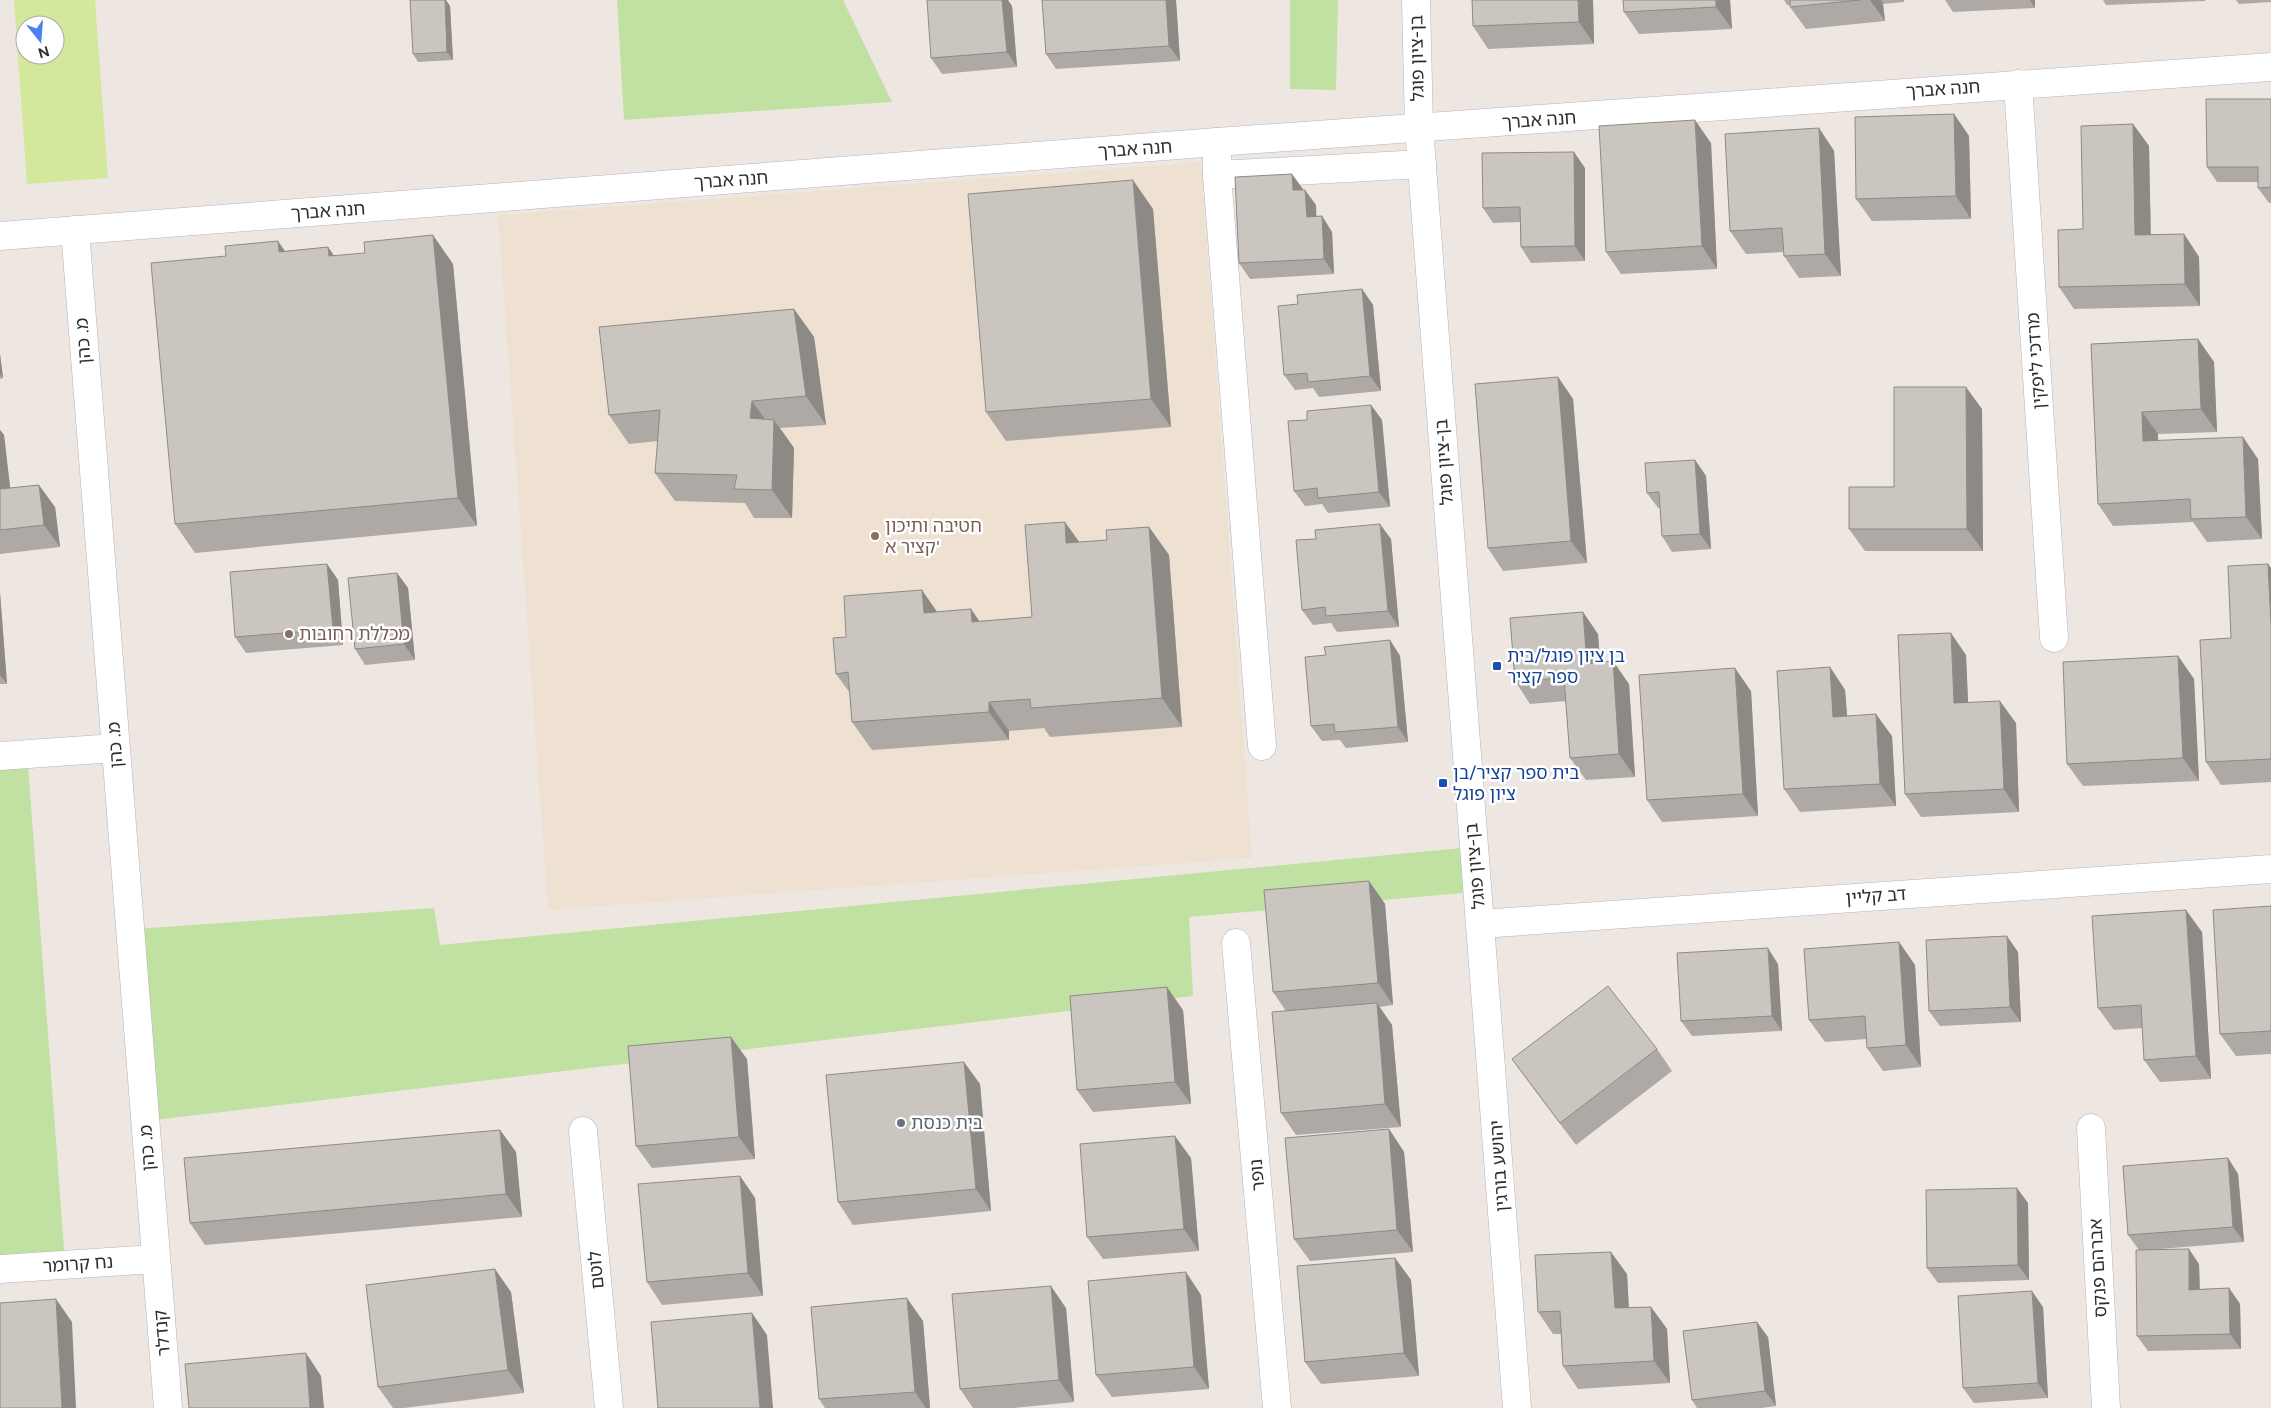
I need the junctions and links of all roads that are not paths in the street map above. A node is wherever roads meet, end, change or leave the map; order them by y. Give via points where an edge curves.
1 (1416, 0) edge
2 (2271, 67) edge
3 (2018, 84) junction
4 (1419, 128) junction
5 (1217, 142) junction
6 (1422, 164) junction
7 (1217, 175) junction
8 (75, 230) junction
9 (0, 236) edge
10 (2054, 638) dead end
11 (1262, 746) dead end
12 (115, 748) junction
13 (0, 756) edge
14 (2271, 869) edge
15 (1481, 924) junction
16 (1236, 943) dead end
17 (2091, 1128) dead end
18 (583, 1131) dead end
19 (155, 1259) junction
20 (0, 1269) edge
21 (168, 1408) edge
22 (610, 1408) edge
23 (1277, 1408) edge
24 (1517, 1408) edge
25 (2106, 1408) edge

1 - 4 street, בן-ציון פוגל
2 - 3 street, חנה אברך
3 - 4 street, חנה אברך
3 - 10 street, מרדכי ליפקין
4 - 5 street, חנה אברך
4 - 6 street, בן-ציון פוגל
5 - 7 street
5 - 8 street, חנה אברך
6 - 7 street
6 - 15 street, בן-ציון פוגל via 1474,867
7 - 11 street
8 - 9 street, חנה אברך
8 - 12 street, מ. כהן
12 - 13 street
12 - 19 street, מ. כהן
14 - 15 street, דב קליין
15 - 24 street, יהושע בורגין
16 - 23 street, נופר
17 - 25 street, אברהם פנקס
18 - 22 street, לוטם
19 - 20 street, נח קרומר
19 - 21 street, קנדלר

